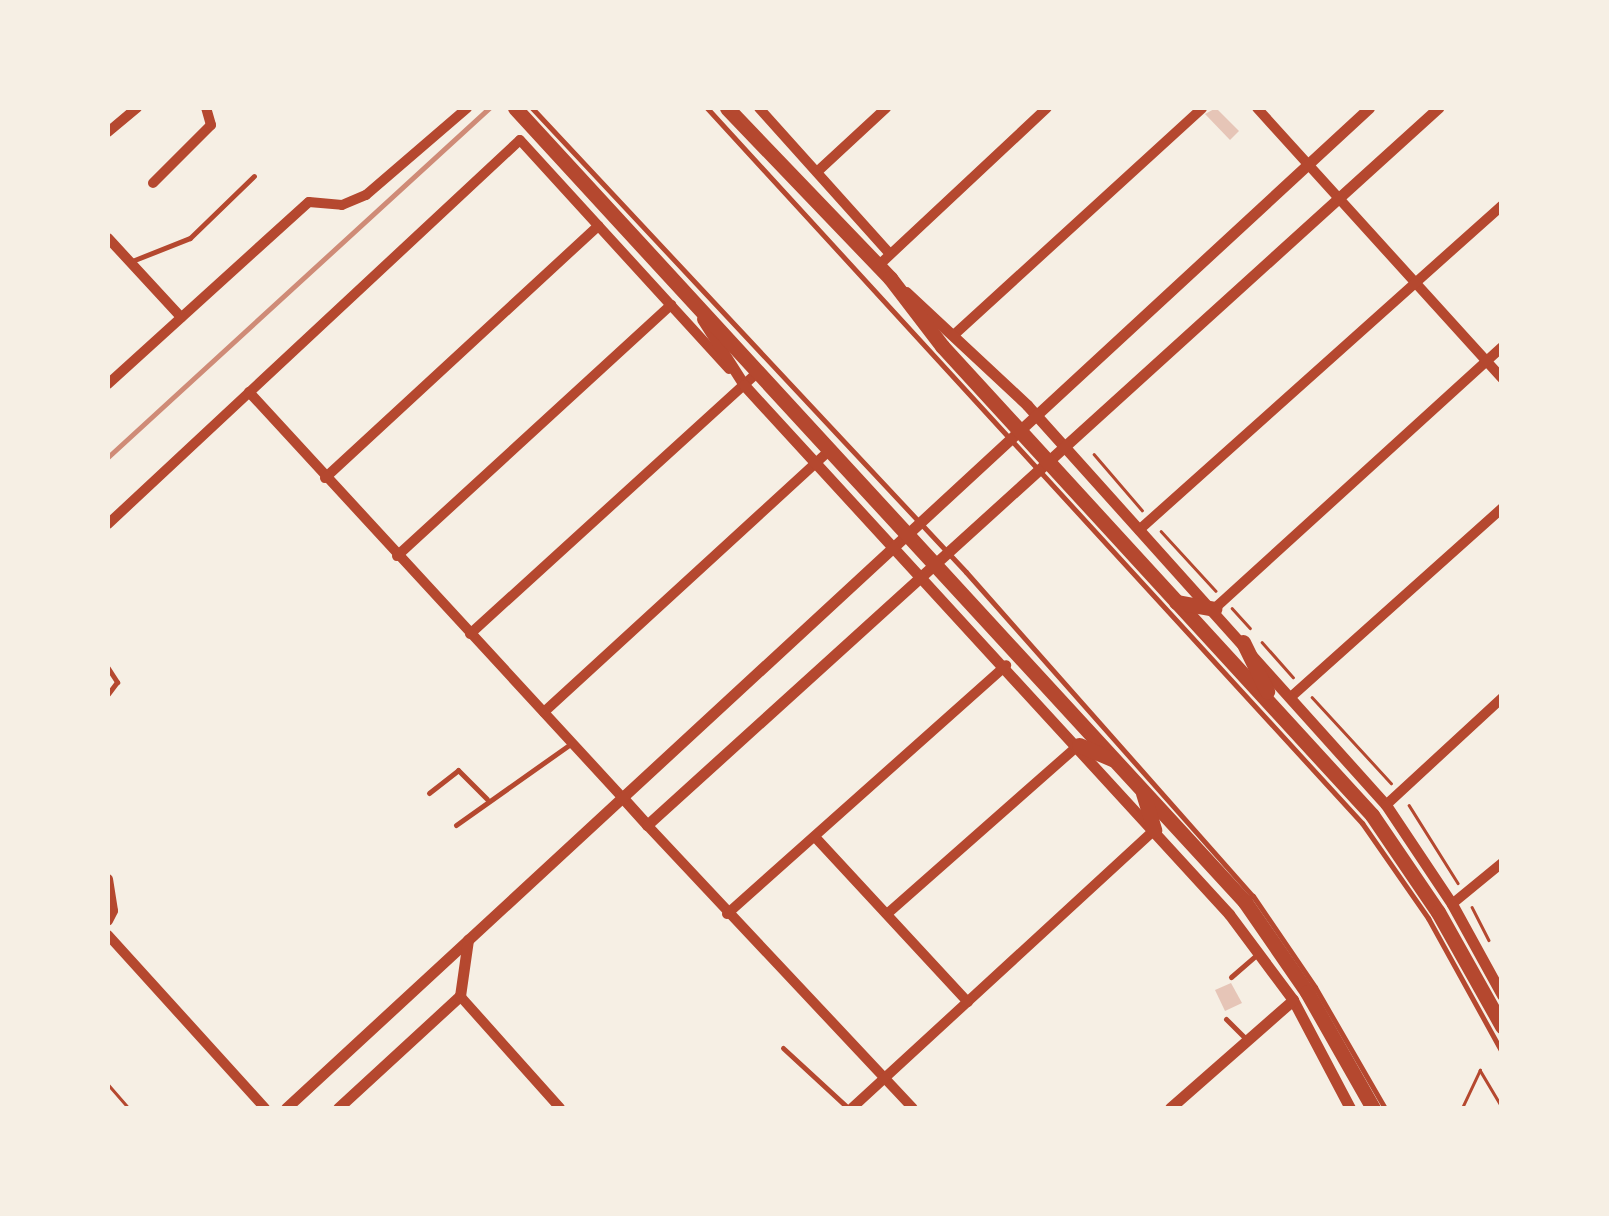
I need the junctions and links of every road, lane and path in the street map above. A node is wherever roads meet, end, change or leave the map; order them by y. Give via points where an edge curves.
1 (137, 108) edge
2 (206, 108) edge
3 (467, 108) edge
4 (515, 108) edge
5 (532, 108) edge
6 (707, 108) edge
7 (727, 108) edge
8 (759, 108) edge
9 (886, 108) edge
10 (1047, 108) edge
11 (1202, 108) edge
12 (1257, 108) edge
13 (1369, 108) edge
14 (1438, 108) edge
15 (108, 132) edge
16 (1309, 163) junction
17 (818, 170) junction
18 (254, 176) dead end
19 (153, 183) dead end
20 (1339, 197) junction
21 (1502, 206) edge
22 (598, 226) junction
23 (108, 238) edge
24 (130, 262) junction
25 (886, 266) junction
26 (1416, 284) junction
27 (685, 292) junction
28 (671, 305) junction
29 (181, 317) junction
30 (956, 333) junction
31 (1502, 347) edge
32 (1486, 361) junction
33 (758, 372) junction
34 (1502, 378) edge
35 (108, 384) edge
36 (744, 385) junction
37 (249, 392) junction
38 (1038, 417) junction
39 (1018, 436) junction
40 (1062, 445) junction
41 (824, 455) junction
42 (1042, 463) junction
43 (325, 478) junction
44 (1502, 508) edge
45 (108, 524) edge
46 (914, 527) junction
47 (1138, 530) junction
48 (895, 545) junction
49 (940, 555) junction
50 (397, 556) junction
51 (921, 572) junction
52 (1176, 602) junction
53 (1214, 609) junction
54 (470, 634) junction
55 (1243, 642) junction
56 (1006, 664) junction
57 (108, 668) edge
58 (108, 694) edge
59 (1292, 696) junction
60 (1502, 698) edge
61 (1276, 708) junction
62 (544, 712) junction
63 (572, 742) junction
64 (1079, 745) junction
65 (1118, 761) junction
66 (1142, 789) junction
67 (429, 794) dead end
68 (622, 797) junction
69 (487, 799) junction
70 (1386, 805) junction
71 (456, 825) dead end
72 (647, 825) junction
73 (1154, 830) junction
74 (815, 837) junction
75 (1502, 863) edge
76 (108, 880) edge
77 (1452, 904) junction
78 (727, 914) junction
79 (887, 914) junction
80 (108, 921) edge
81 (108, 936) edge
82 (468, 940) junction
83 (1259, 952) junction
84 (1231, 977) dead end
85 (460, 996) junction
86 (1502, 996) edge
87 (1293, 1000) junction
88 (968, 1002) junction
89 (1226, 1019) dead end
90 (1502, 1026) edge
91 (1246, 1039) junction
92 (783, 1048) dead end
93 (1502, 1052) edge
94 (885, 1078) junction
95 (108, 1084) edge
96 (1502, 1107) edge
97 (129, 1108) edge
98 (265, 1108) edge
99 (286, 1108) edge
100 (338, 1108) edge
101 (560, 1108) edge
102 (850, 1108) edge
103 (913, 1108) edge
104 (1170, 1108) edge
105 (1350, 1108) edge
106 (1373, 1108) edge
107 (1385, 1108) edge
108 (1462, 1108) edge

1 - 15 street
2 - 19 street via 212,125
3 - 29 street via 366,195 342,206 309,202
4 - 27 highway
5 - 46 lane
6 - 39 lane
7 - 25 highway
8 - 17 street
9 - 17 street
10 - 25 street
11 - 30 street
12 - 16 street
13 - 16 street
14 - 20 street
16 - 20 street
16 - 38 street
17 - 25 street
18 - 24 lane via 190,238
20 - 26 street
20 - 40 street
21 - 26 street
22 - 28 street
22 - 37 street via 520,140
22 - 43 street
23 - 24 street
24 - 29 street
25 - 30 street
25 - 39 highway
26 - 32 street
26 - 47 street
27 - 33 highway
27 - 36 street
28 - 36 street
28 - 50 street
29 - 35 street
30 - 38 street
31 - 32 street
32 - 34 street
32 - 53 street
33 - 36 street
33 - 41 highway
36 - 41 street
36 - 54 street
37 - 43 street
37 - 45 street
38 - 39 street
38 - 40 street
39 - 42 highway
39 - 46 street
40 - 42 street
40 - 47 street
41 - 46 highway
41 - 48 street
41 - 62 street
42 - 49 street
42 - 52 highway
42 - 93 lane via 1362,823 1428,918
43 - 50 street
44 - 59 street
46 - 48 street
46 - 49 highway
47 - 53 street
48 - 51 street
48 - 68 street
49 - 51 street
49 - 65 highway
49 - 107 lane via 1253,896
50 - 54 street
51 - 56 street
51 - 72 street
52 - 53 highway
52 - 61 highway
53 - 55 street
54 - 62 street
55 - 59 street
55 - 61 highway
56 - 64 street
56 - 74 street
57 - 58 lane via 118,682
59 - 70 street
60 - 70 street
61 - 90 highway via 1372,815 1438,912
62 - 63 street
63 - 68 street
63 - 69 lane
64 - 65 highway
64 - 73 street
64 - 79 street
65 - 66 highway
66 - 73 highway
66 - 106 highway via 1275,940
67 - 69 lane via 458,770
68 - 72 street
68 - 82 street
69 - 71 lane
70 - 77 street
72 - 78 street
73 - 83 street
73 - 88 street
74 - 78 street
74 - 79 street
75 - 77 street
76 - 80 street
77 - 86 street
78 - 94 street
79 - 88 street
81 - 98 street
82 - 85 street
82 - 99 street
83 - 84 lane
83 - 87 street
85 - 100 street
85 - 101 street
87 - 91 street
87 - 105 street
88 - 94 street
89 - 91 lane
91 - 104 street
92 - 102 lane
94 - 102 street
94 - 103 street
95 - 97 path
96 - 108 path via 1480,1070

